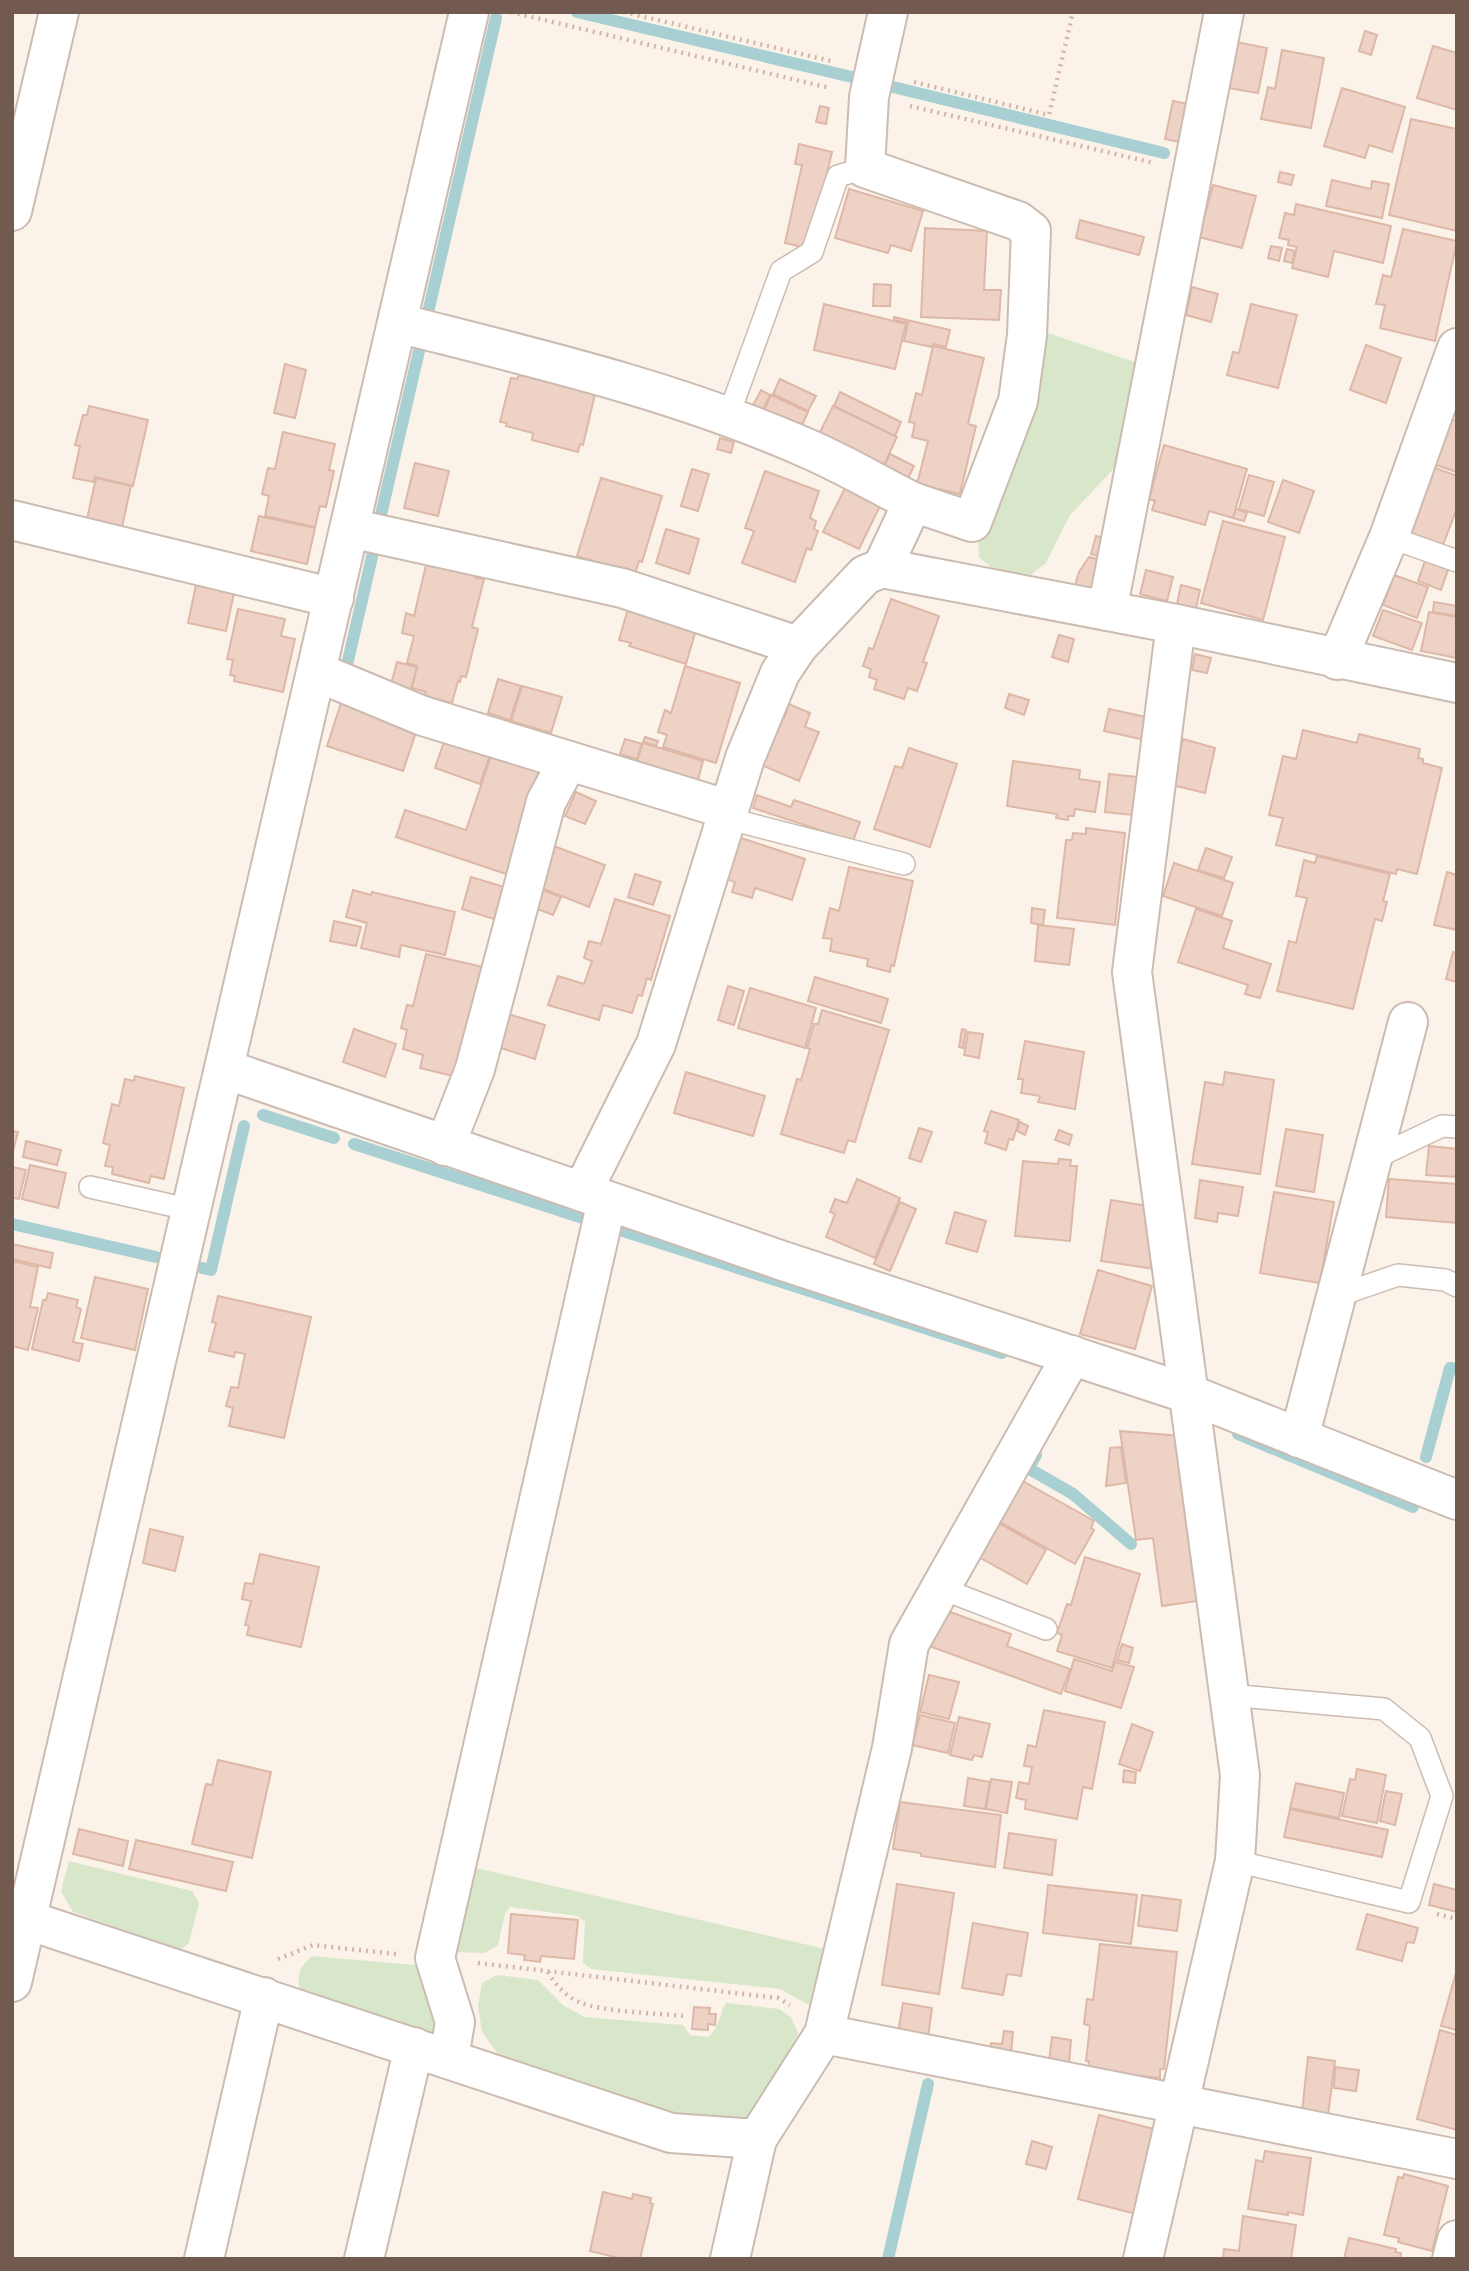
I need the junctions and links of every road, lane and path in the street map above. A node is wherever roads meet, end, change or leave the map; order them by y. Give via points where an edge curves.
1 (59, 12) edge
2 (469, 12) edge
3 (888, 12) edge
4 (1224, 12) edge
5 (865, 168) junction
6 (12, 211) edge
7 (398, 323) junction
8 (1457, 348) edge
9 (727, 417) junction
10 (913, 502) junction
11 (12, 520) edge
12 (351, 528) junction
13 (1389, 537) junction
14 (1457, 561) edge
15 (882, 568) junction
16 (334, 598) junction
17 (1107, 611) junction
18 (1176, 624) junction
19 (799, 646) junction
20 (1337, 660) junction
21 (317, 672) junction
22 (1457, 683) edge
23 (568, 761) junction
24 (728, 814) junction
25 (904, 864) dead end
26 (1408, 1022) dead end
27 (225, 1069) junction
28 (1457, 1128) edge
29 (445, 1146) junction
30 (1373, 1159) junction
31 (90, 1188) dead end
32 (595, 1197) junction
33 (192, 1210) junction
34 (1457, 1286) edge
35 (1337, 1296) junction
36 (1072, 1356) junction
37 (1189, 1394) junction
38 (1299, 1438) junction
39 (1457, 1500) edge
40 (940, 1588) junction
41 (1046, 1629) dead end
42 (1229, 1695) junction
43 (1235, 1861) junction
44 (20, 1916) edge
45 (435, 1958) junction
46 (547, 1971) junction
47 (12, 1982) edge
48 (218, 1982) junction
49 (264, 1997) junction
50 (683, 2016) dead end
51 (824, 2034) junction
52 (431, 2053) junction
53 (1178, 2104) junction
54 (757, 2139) junction
55 (1457, 2159) edge
56 (1457, 2240) edge
57 (204, 2259) edge
58 (364, 2259) edge
59 (730, 2259) edge
60 (1143, 2259) edge
61 (1452, 2259) edge

1 - 6 street
2 - 7 street
3 - 5 street via 869,97
4 - 17 street
5 - 9 lane via 838,176 813,252 781,271
5 - 10 street via 1018,221 1031,231 1027,335 1018,401 972,522
7 - 9 street via 605,376
7 - 12 street
8 - 13 street
9 - 10 street via 806,447
10 - 15 street
11 - 16 street
12 - 16 street
12 - 19 street via 622,588
13 - 14 lane
13 - 20 street
15 - 17 street
15 - 19 street via 865,575
16 - 21 street
17 - 18 street
18 - 20 street
18 - 37 street via 1132,972
19 - 24 street via 780,673
20 - 22 street
21 - 23 street via 423,716
21 - 27 street
23 - 24 street
23 - 29 street via 547,802 475,1069
24 - 25 lane
24 - 32 street via 656,1044
26 - 30 street
27 - 29 street
27 - 33 street
28 - 30 lane via 1442,1126
29 - 32 street
30 - 35 street
31 - 33 lane
32 - 36 street
32 - 45 street
33 - 44 street
34 - 35 lane via 1445,1280 1398,1275
35 - 38 street
36 - 37 street
36 - 40 street
37 - 38 street
37 - 42 street
38 - 39 street
40 - 41 lane
40 - 51 street via 909,1644 892,1748
42 - 43 street via 1240,1775
42 - 43 lane via 1384,1709 1420,1738 1442,1796 1409,1902
43 - 53 street
44 - 47 street
44 - 48 street
45 - 46 path
45 - 48 path via 313,1945
45 - 52 street via 455,2022
46 - 50 path via 557,1986 578,2002
46 - 51 path via 778,1998
48 - 49 street
49 - 52 street
49 - 57 street
51 - 53 street
51 - 54 street
52 - 54 street via 671,2133
52 - 58 street
53 - 55 street
53 - 60 street
54 - 59 street
56 - 61 street

